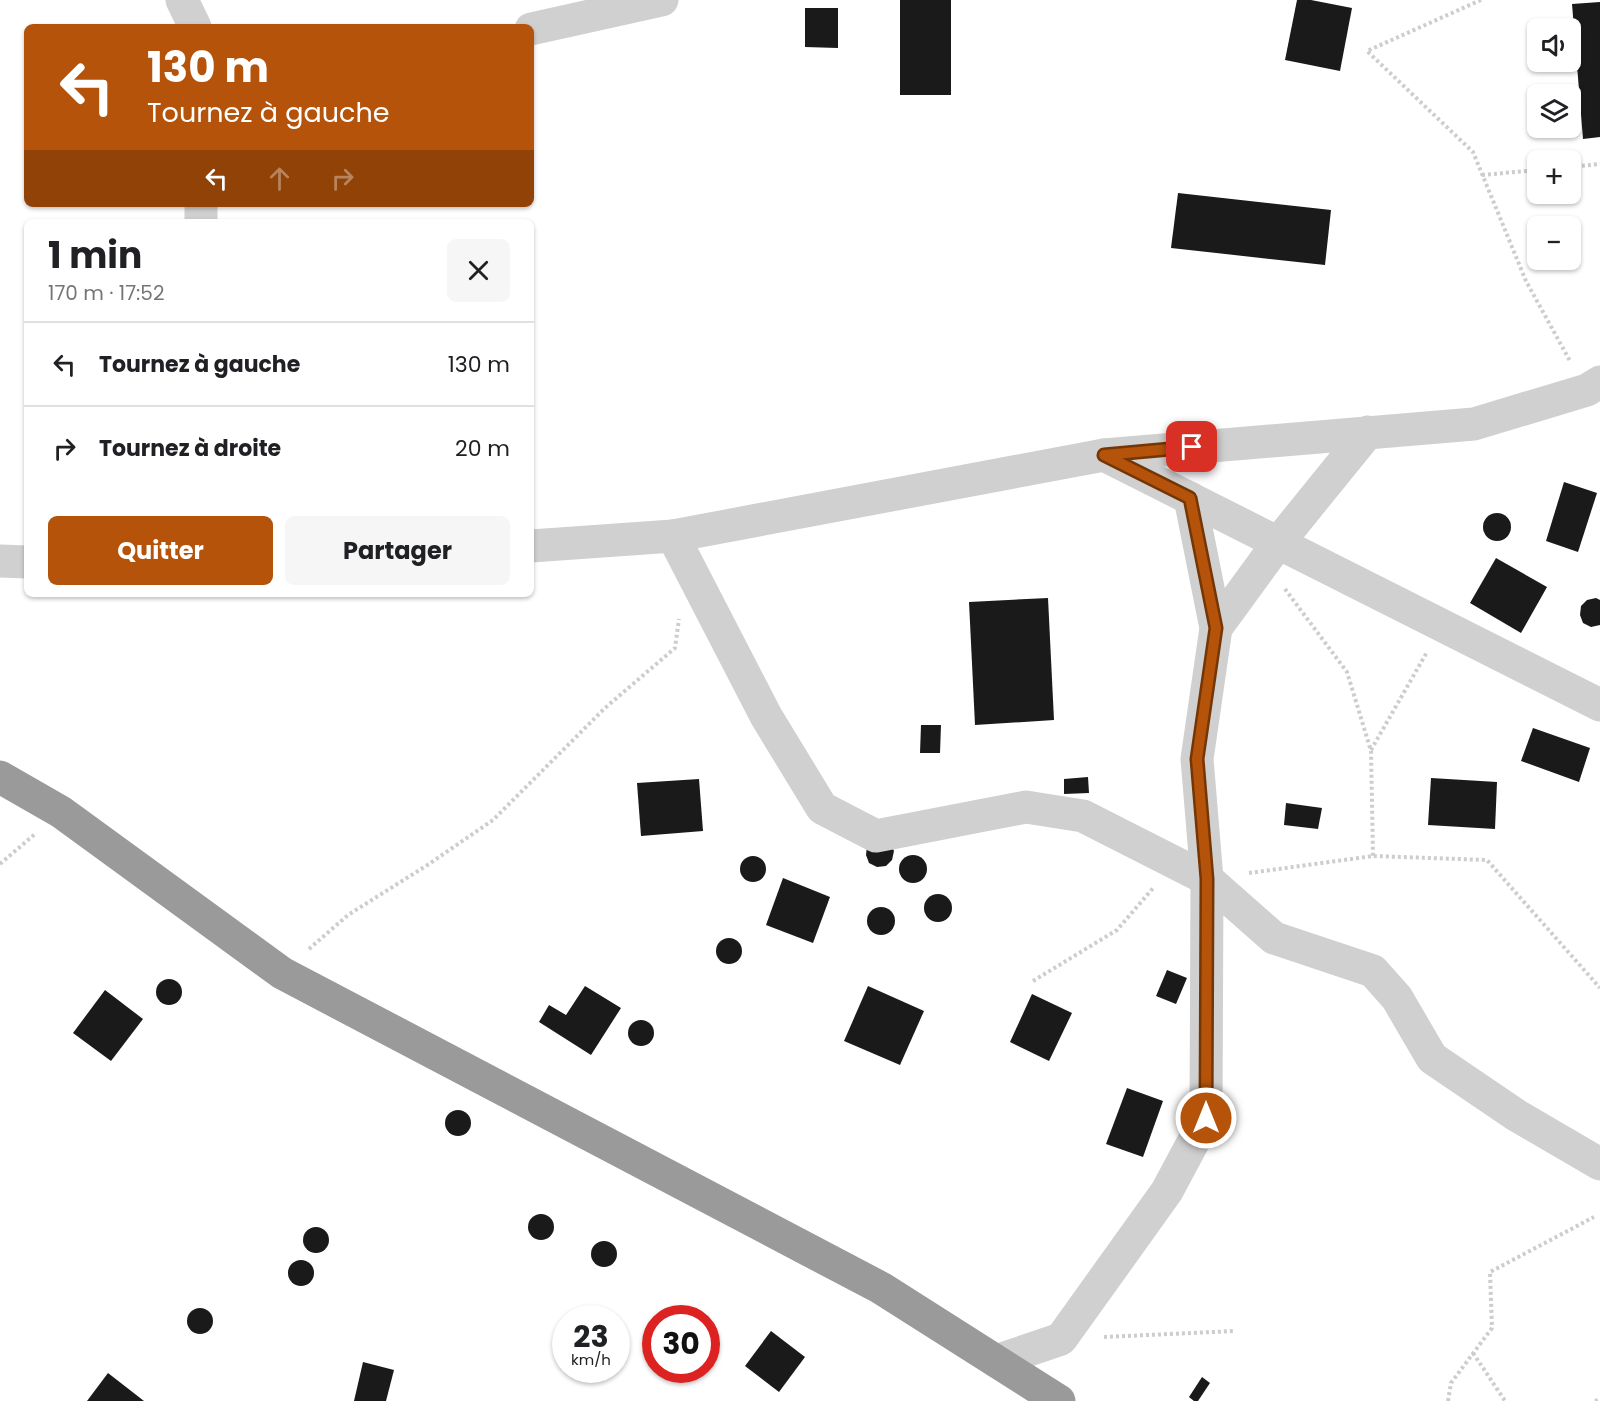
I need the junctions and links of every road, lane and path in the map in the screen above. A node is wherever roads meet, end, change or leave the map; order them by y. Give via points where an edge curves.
1 (182, 0) edge
2 (662, 0) edge
3 (1481, 0) edge
4 (194, 24) edge
5 (534, 28) edge
6 (1600, 164) edge
7 (1581, 166) edge
8 (1527, 171) edge
9 (1482, 175) junction
10 (1594, 386) edge
11 (1368, 432) junction
12 (1104, 455) junction
13 (1190, 498) junction
14 (674, 536) junction
15 (534, 546) edge
16 (1271, 552) junction
17 (0, 561) edge
18 (24, 562) edge
19 (680, 614) dead end
20 (1443, 626) junction
21 (1216, 628) junction
22 (1600, 705) edge
23 (1371, 751) junction
24 (0, 777) edge
25 (61, 812) junction
26 (1373, 856) junction
27 (1175, 862) junction
28 (0, 864) edge
29 (1207, 879) junction
30 (282, 973) junction
31 (1033, 981) dead end
32 (1600, 988) edge
33 (1600, 1164) edge
34 (1594, 1217) dead end
35 (1235, 1331) dead end
36 (1061, 1339) junction
37 (1473, 1353) junction
38 (996, 1361) junction
39 (1600, 1399) edge
40 (1059, 1401) edge
41 (1448, 1401) edge
42 (1504, 1401) edge
43 (1595, 1401) edge

1 - 4 street
2 - 5 street
3 - 9 path via 1367,51 1473,152
6 - 7 path
8 - 9 path
9 - 10 path via 1526,281
10 - 11 street via 1474,423
11 - 12 street
11 - 16 street
12 - 13 street
12 - 14 street
13 - 16 street
13 - 21 street
14 - 15 street
14 - 27 street via 766,716 822,808 876,836 1026,807 1083,816
16 - 20 street
16 - 21 street
16 - 23 path via 1347,672
17 - 18 street
19 - 30 path via 675,648 605,708 493,820 348,915
20 - 22 street
20 - 23 path
21 - 29 street via 1197,759
23 - 26 path
24 - 25 highway
25 - 28 path
25 - 30 highway
26 - 29 path
26 - 32 path via 1487,860
27 - 29 street
27 - 31 path via 1117,930
29 - 33 street via 1274,938 1373,971 1397,998 1432,1058 1516,1115
29 - 36 street via 1206,1118 1167,1191
30 - 38 highway via 881,1288
34 - 37 path via 1490,1272 1492,1328
35 - 36 path
36 - 38 street
37 - 41 path via 1451,1383
37 - 42 path
38 - 40 highway
39 - 43 path

